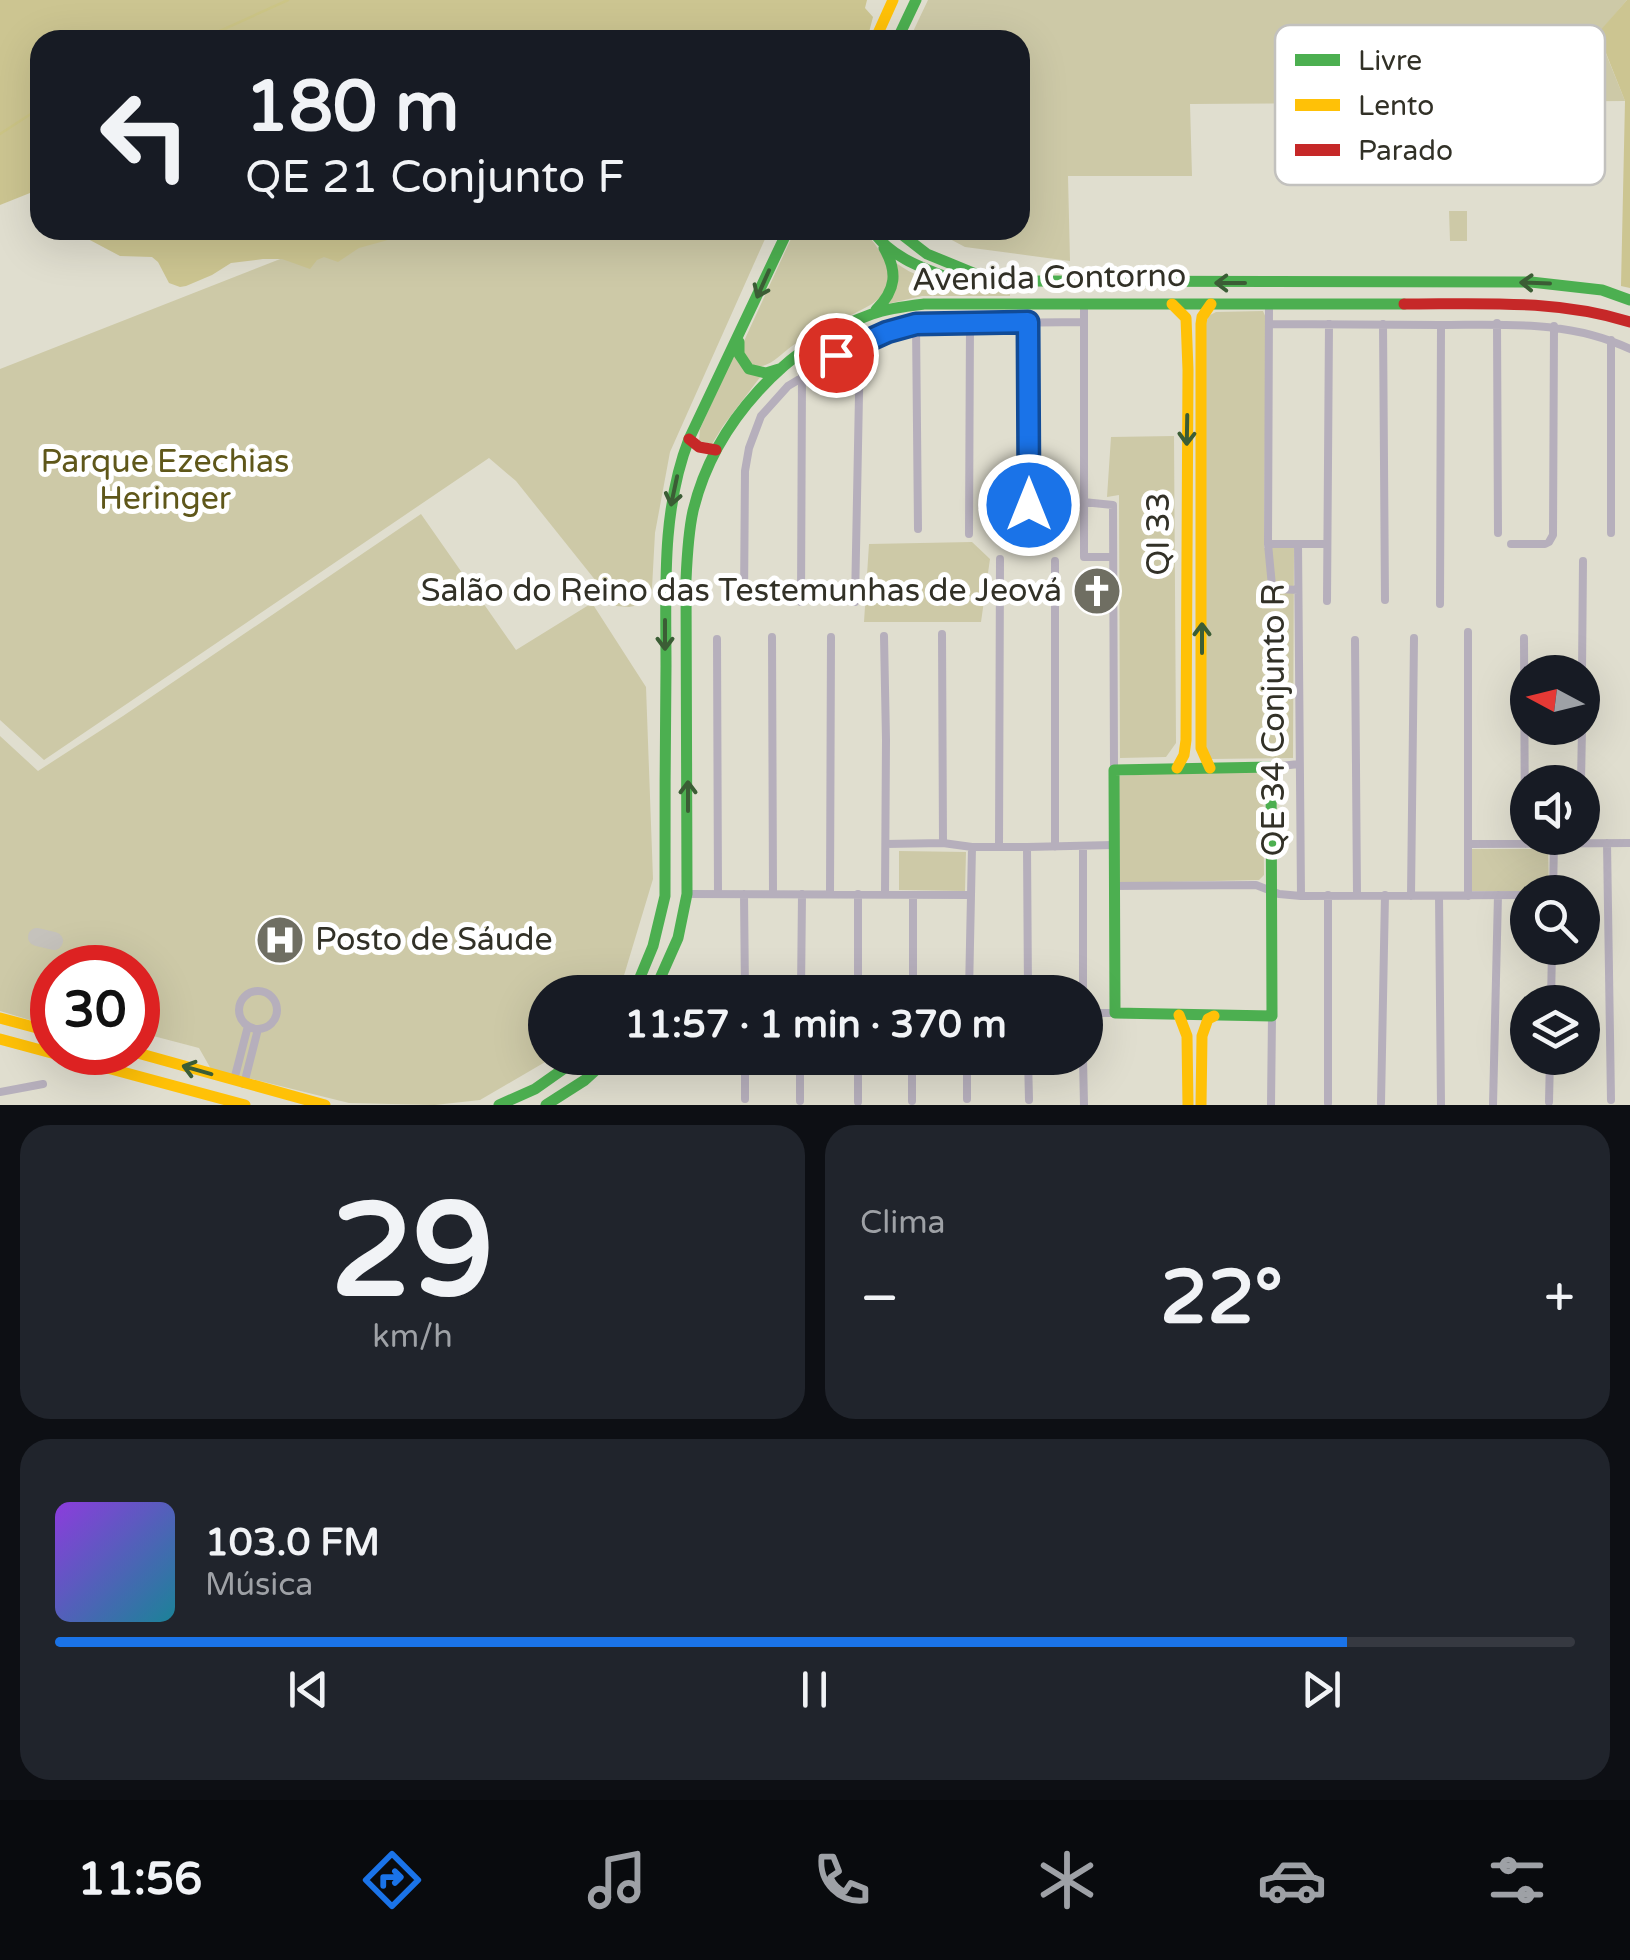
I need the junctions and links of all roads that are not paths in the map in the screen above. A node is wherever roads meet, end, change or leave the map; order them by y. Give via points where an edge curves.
1 (893, 0) edge
2 (916, 0) edge
3 (880, 30) edge
4 (902, 30) edge
5 (783, 240) edge
6 (878, 240) edge
7 (881, 240) edge
8 (908, 240) edge
9 (997, 282) junction
10 (1028, 282) junction
11 (1492, 282) junction
12 (1327, 283) junction
13 (1402, 283) junction
14 (1630, 301) edge
15 (1020, 303) junction
16 (1084, 304) junction
17 (1172, 304) junction
18 (1211, 304) junction
19 (1269, 304) junction
20 (1323, 304) junction
21 (1396, 304) junction
22 (1483, 304) junction
23 (868, 315) junction
24 (1628, 321) edge
25 (970, 322) junction
26 (1028, 322) junction
27 (1084, 322) junction
28 (1497, 323) junction
29 (916, 324) junction
30 (1270, 324) junction
31 (1329, 324) junction
32 (1383, 324) junction
33 (1441, 325) junction
34 (1554, 326) junction
35 (738, 338) junction
36 (1611, 340) junction
37 (860, 343) junction
38 (1630, 349) edge
39 (780, 369) junction
40 (1194, 370) junction
41 (802, 376) junction
42 (753, 396) junction
43 (771, 403) junction
44 (689, 439) junction
45 (716, 450) junction
46 (1084, 502) junction
47 (918, 529) dead end
48 (1498, 533) dead end
49 (1611, 533) dead end
50 (969, 534) dead end
51 (1029, 535) dead end
52 (1268, 544) junction
53 (1298, 544) junction
54 (1326, 544) junction
55 (1511, 544) dead end
56 (1112, 557) junction
57 (1000, 559) dead end
58 (1055, 561) dead end
59 (1583, 561) dead end
60 (1298, 590) junction
61 (744, 600) dead end
62 (1385, 600) dead end
63 (1327, 601) dead end
64 (802, 602) dead end
65 (855, 602) dead end
66 (1440, 604) dead end
67 (1468, 632) dead end
68 (942, 634) dead end
69 (884, 636) dead end
70 (772, 637) dead end
71 (830, 637) dead end
72 (1414, 638) dead end
73 (1524, 638) dead end
74 (716, 640) dead end
75 (1355, 640) dead end
76 (1582, 655) edge
77 (1186, 677) junction
78 (1202, 678) junction
79 (1299, 764) junction
80 (1525, 765) edge
81 (1271, 767) junction
82 (1177, 768) junction
83 (1210, 768) junction
84 (1114, 770) junction
85 (1600, 842) edge
86 (943, 843) junction
87 (1608, 843) junction
88 (1630, 843) edge
89 (886, 844) junction
90 (1469, 844) junction
91 (1510, 844) edge
92 (1113, 845) junction
93 (1083, 846) junction
94 (972, 847) junction
95 (999, 847) junction
96 (1027, 847) junction
97 (1055, 847) junction
98 (666, 849) junction
99 (688, 853) junction
100 (1114, 886) junction
101 (1271, 892) junction
102 (687, 894) junction
103 (718, 894) junction
104 (744, 894) junction
105 (774, 894) junction
106 (802, 894) junction
107 (830, 894) junction
108 (858, 894) junction
109 (885, 894) junction
110 (970, 895) junction
111 (1328, 895) junction
112 (1357, 895) junction
113 (1384, 895) junction
114 (1498, 895) junction
115 (1510, 895) edge
116 (914, 896) junction
117 (1301, 896) junction
118 (1411, 896) junction
119 (1439, 896) junction
120 (1468, 896) junction
121 (658, 932) junction
122 (678, 938) junction
123 (642, 975) edge
124 (662, 975) edge
125 (745, 975) edge
126 (801, 975) edge
127 (858, 975) edge
128 (913, 975) edge
129 (969, 975) edge
130 (1028, 975) edge
131 (1084, 975) edge
132 (1103, 1013) edge
133 (1115, 1013) junction
134 (1179, 1014) junction
135 (1214, 1016) junction
136 (1272, 1016) junction
137 (0, 1018) edge
138 (30, 1026) edge
139 (253, 1028) junction
140 (0, 1039) edge
141 (160, 1059) edge
142 (145, 1075) edge
143 (556, 1075) edge
144 (590, 1075) edge
145 (745, 1075) edge
146 (800, 1075) edge
147 (858, 1075) edge
148 (912, 1075) edge
149 (968, 1075) edge
150 (1028, 1075) edge
151 (1084, 1075) edge
152 (1550, 1075) edge
153 (146, 1078) junction
154 (239, 1082) junction
155 (43, 1084) dead end
156 (0, 1092) edge
157 (746, 1099) dead end
158 (967, 1099) dead end
159 (286, 1100) edge
160 (1029, 1100) dead end
161 (1611, 1100) dead end
162 (800, 1101) dead end
163 (912, 1101) dead end
164 (858, 1102) dead end
165 (1328, 1102) dead end
166 (1549, 1102) dead end
167 (1381, 1103) edge
168 (245, 1105) edge
169 (324, 1105) edge
170 (499, 1105) edge
171 (546, 1105) edge
172 (1084, 1105) edge
173 (1188, 1105) edge
174 (1201, 1105) edge
175 (1271, 1105) edge
176 (1441, 1105) edge
177 (1493, 1105) edge

1 - 3 main road
2 - 4 main road
5 -> 35 main road
6 - 23 main road via 895,270 894,284 888,300
7 - 9 main road, Avenida Contorno via 931,272
8 - 9 main road via 948,265
9 - 10 main road, Avenida Contorno
12 -> 10 main road, Avenida Contorno
10 - 15 main road
11 - 13 main road, Avenida Contorno
14 -> 11 main road, Avenida Contorno via 1576,286
11 - 22 main road
12 - 13 main road, Avenida Contorno
12 - 20 main road
13 - 21 main road
14 - 24 main road
15 - 16 main road, Avenida Contorno
15 - 23 main road, Avenida Contorno via 920,303
16 - 17 main road, Avenida Contorno
16 - 27 street
17 - 18 main road, Avenida Contorno
17 - 40 main road, QI 33 via 1186,318
18 - 19 main road, Avenida Contorno
18 - 40 main road, QI 33 via 1201,320
19 - 20 main road, Avenida Contorno
19 - 30 street
20 - 21 main road, Avenida Contorno
21 - 22 main road, Avenida Contorno
22 - 24 main road, Avenida Contorno via 1571,307
23 - 39 main road, Avenida Contorno
25 - 26 street
25 - 29 street
25 - 50 street
26 - 27 street
26 - 51 street
27 - 46 street
28 - 33 street
28 - 34 street
28 - 48 street
29 - 37 street
29 - 47 street
30 - 31 street
30 - 52 street
31 - 32 street
31 - 54 street
32 - 33 street
32 - 62 street
33 - 66 street
34 - 36 street
34 - 55 street via 1553,536 1545,544
35 - 39 main road via 749,369
35 - 44 main road
36 - 38 street
36 - 49 street
37 - 41 street
37 - 65 street
39 - 42 main road, Avenida Contorno
40 -> 77 main road, QI 33
78 -> 40 main road, QI 33
41 - 43 street
41 - 64 street
42 - 43 street
42 - 45 main road, Avenida Contorno
43 - 61 street via 747,460
44 - 45 main road
44 -> 98 main road via 667,542
99 -> 45 main road, Avenida Contorno via 687,579 693,511
46 - 56 street via 1113,505
46 - 56 street via 1084,557
52 - 53 street
52 - 60 street via 1272,586
53 - 54 street
53 - 60 street, QE 34 Conjunto R
54 - 63 street
56 - 84 street
57 - 95 street
58 - 97 street
59 - 76 street
60 - 79 street, QE 34 Conjunto R
67 - 90 street
68 - 86 street
69 - 89 street
70 - 105 street
71 - 107 street
72 - 118 street
73 - 80 street
74 - 103 street
75 - 112 street
77 - 78 main road
77 - 82 main road, QI 33 via 1186,740
78 - 83 main road, QI 33 via 1201,748
79 - 81 street
79 - 117 street, QE 34 Conjunto R
81 - 83 main road
81 - 101 main road
82 - 83 main road
82 - 84 main road
84 - 92 main road
85 - 87 street
86 - 89 street
86 - 94 street
87 - 88 street
87 - 161 street
89 - 109 street
90 - 91 street
90 - 120 street
92 - 93 street
92 - 100 main road
93 - 97 street
93 - 131 street
94 - 95 street
94 - 110 street
95 - 96 street
96 - 97 street
96 - 130 street
98 - 99 main road via 678,843
98 - 121 main road
99 - 102 main road, Avenida Contorno
100 - 101 street via 1251,885
100 - 133 main road
101 - 117 street
101 - 136 main road
102 - 103 street
102 - 122 main road, Avenida Contorno
103 - 104 street
104 - 105 street
104 - 125 street
105 - 106 street
106 - 107 street
106 - 126 street
107 - 108 street
108 - 109 street
108 - 127 street
109 - 116 street
110 - 116 street
110 - 129 street
111 - 112 street
111 - 117 street
111 - 165 street
112 - 113 street
113 - 118 street
113 - 167 street
114 - 115 street
114 - 120 street
114 - 177 street
116 - 128 street
118 - 119 street
119 - 120 street
119 - 176 street
121 - 122 main road
121 - 123 main road
122 - 124 main road, Avenida Contorno
132 - 133 street
133 - 134 main road
134 - 135 main road
134 - 173 main road via 1187,1036
135 - 136 main road
135 - 174 main road via 1202,1036
136 - 175 street
137 - 138 main road
139 - 139 street via 273,1021 276,1010 263,991 242,999 238,1011
139 - 154 street
140 - 153 main road
154 -> 141 main road
142 - 153 main road
143 - 170 main road
144 - 171 main road
145 - 157 street
146 - 162 street
147 - 164 street
148 - 163 street
149 - 158 street
150 - 160 street
151 - 172 street
152 - 166 street
153 - 168 main road
154 - 159 main road
155 - 156 street
159 - 169 main road

